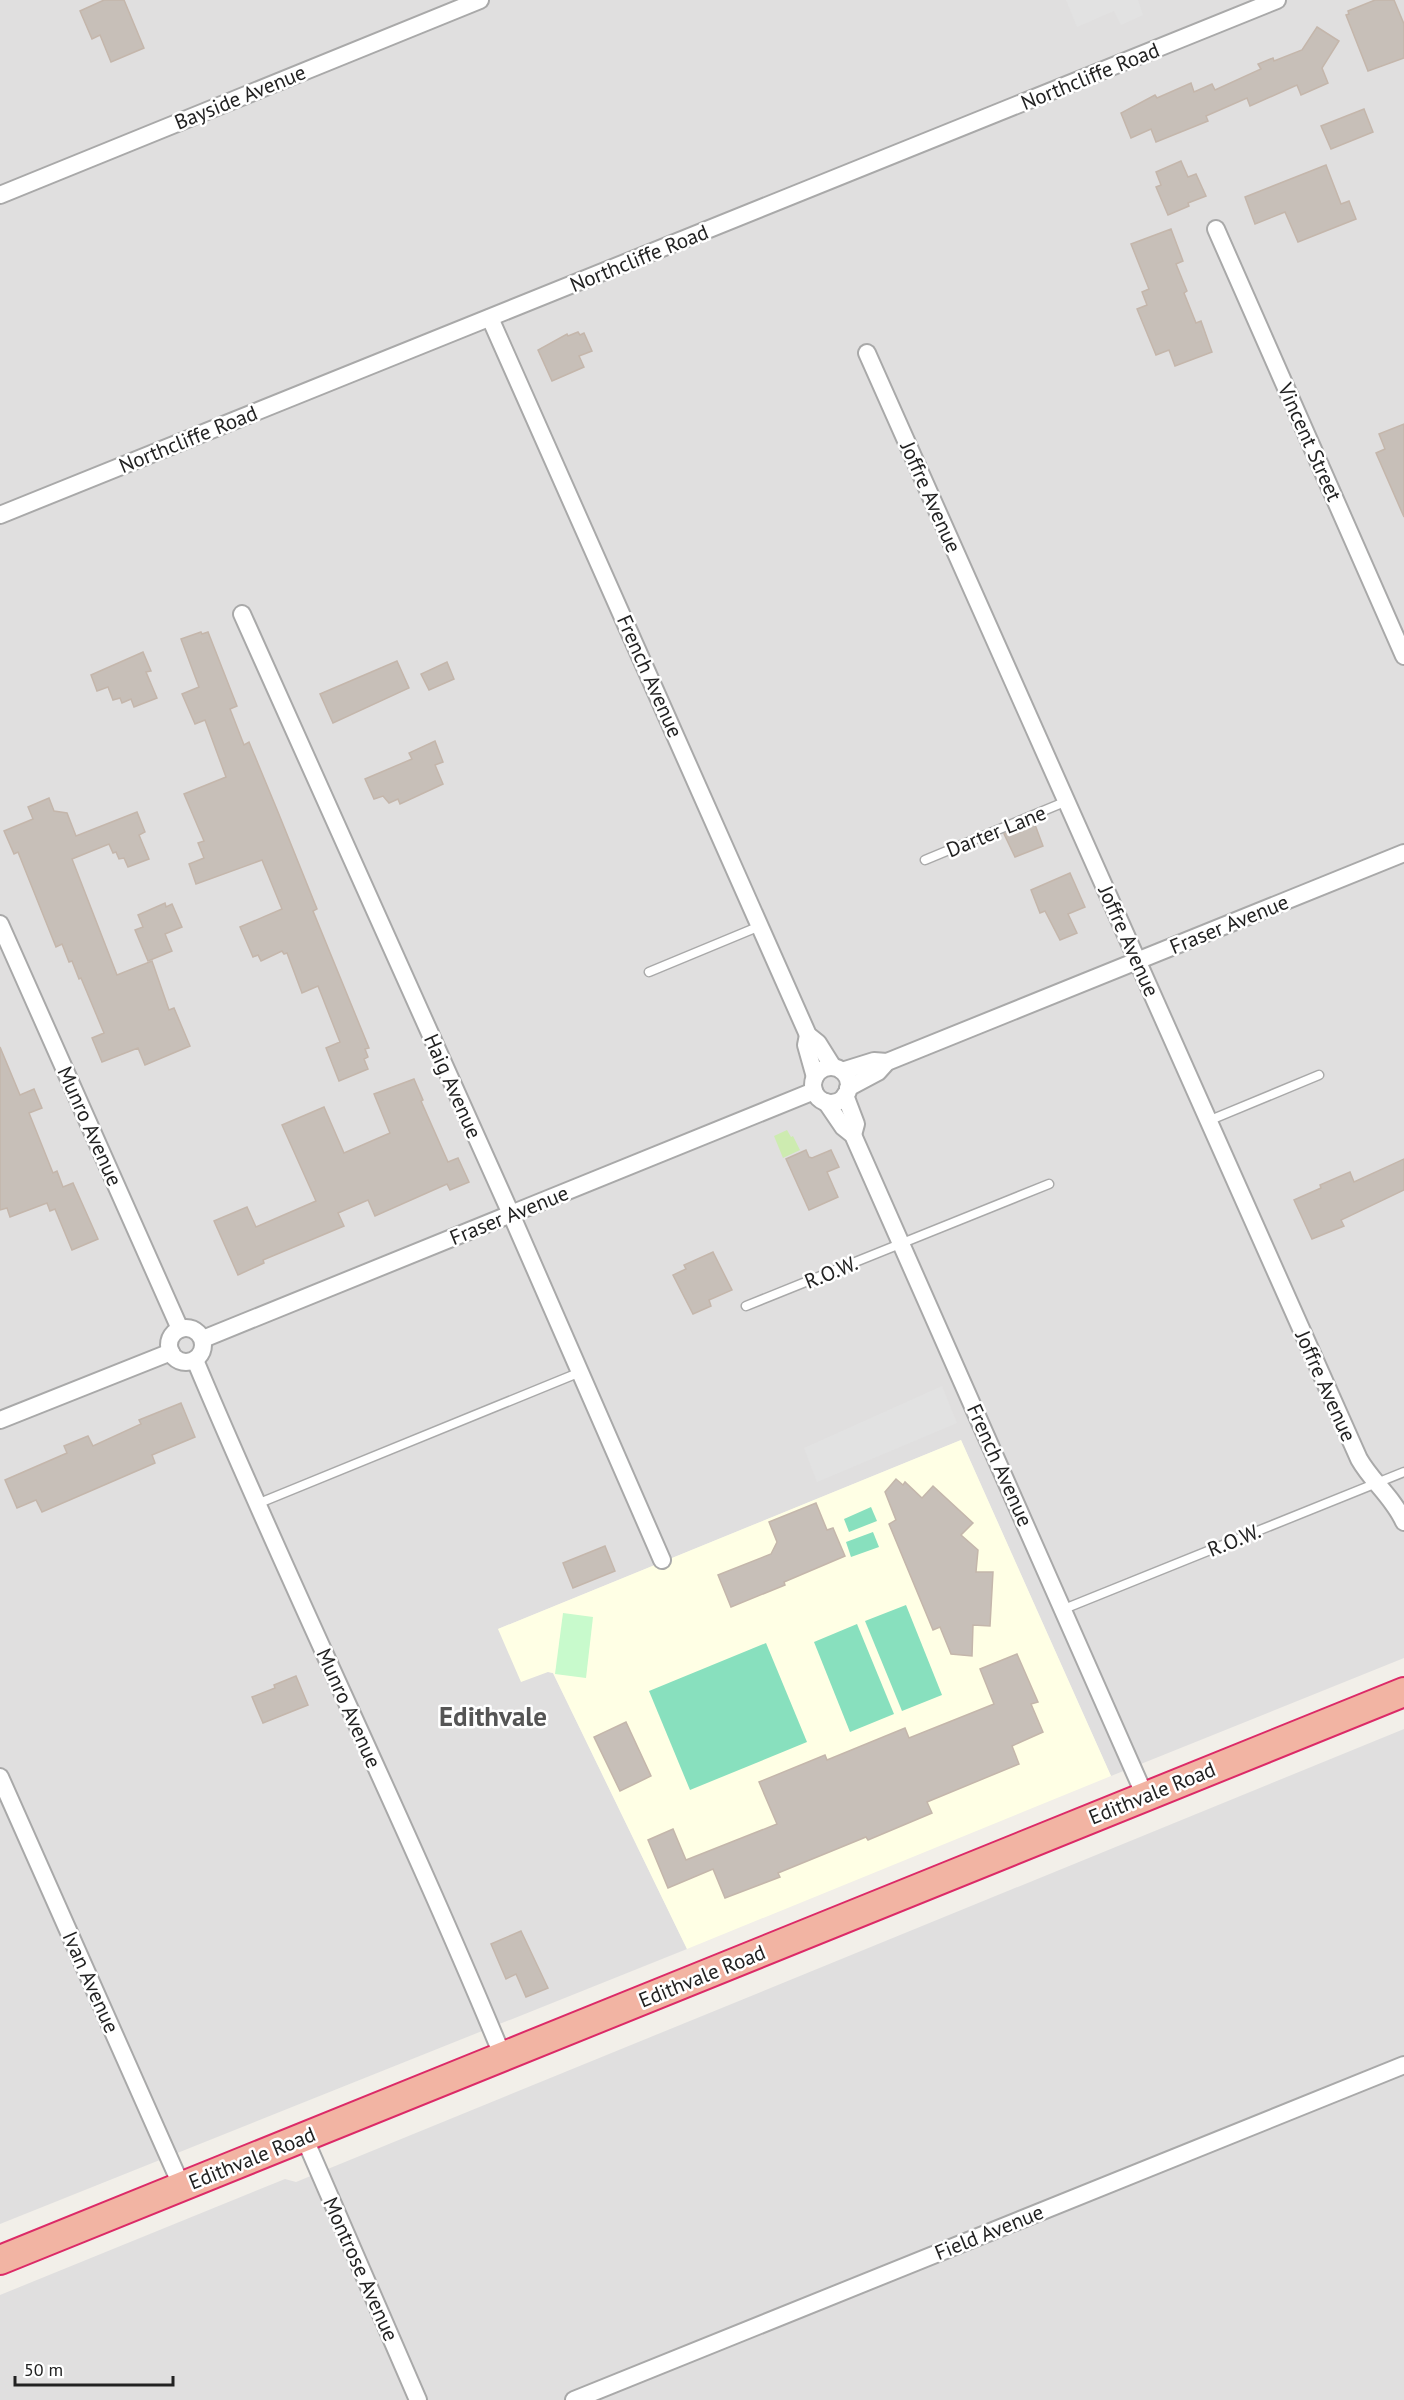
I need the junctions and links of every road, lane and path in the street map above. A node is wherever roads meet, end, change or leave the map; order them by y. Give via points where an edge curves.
1 (480, 0) edge
2 (1277, 0) edge
3 (0, 195) edge
4 (1216, 229) dead end
5 (490, 318) junction
6 (867, 353) dead end
7 (0, 515) edge
8 (242, 614) dead end
9 (1404, 656) edge
10 (1067, 801) junction
11 (1404, 853) edge
12 (925, 860) dead end
13 (0, 924) edge
14 (760, 926) junction
15 (1138, 961) junction
16 (649, 972) dead end
17 (808, 1035) junction
18 (887, 1062) junction
19 (838, 1069) junction
20 (1319, 1075) dead end
21 (818, 1090) junction
22 (847, 1092) junction
23 (1208, 1121) junction
24 (853, 1135) junction
25 (1049, 1184) dead end
26 (511, 1215) junction
27 (901, 1244) junction
28 (746, 1306) dead end
29 (180, 1329) junction
30 (203, 1339) junction
31 (171, 1352) junction
32 (195, 1360) junction
33 (578, 1372) junction
34 (0, 1420) edge
35 (1404, 1472) edge
36 (1376, 1483) junction
37 (257, 1504) junction
38 (1404, 1522) edge
39 (662, 1560) dead end
40 (1064, 1610) junction
41 (1404, 1692) edge
42 (0, 1777) edge
43 (1145, 1796) junction
44 (503, 2057) junction
45 (1404, 2065) edge
46 (304, 2137) junction
47 (182, 2187) junction
48 (0, 2260) edge
49 (418, 2400) edge
50 (574, 2400) edge

1 - 3 street, Bayside Avenue
2 - 5 street, Northcliffe Road
4 - 9 street, Vincent Street
5 - 7 street, Northcliffe Road
5 - 14 street, French Avenue
6 - 10 street, Joffre Avenue
8 - 26 street, Haig Avenue
10 - 12 lane, Darter Lane
10 - 15 street, Joffre Avenue
11 - 15 street, Fraser Avenue
13 - 29 street, Munro Avenue
14 - 16 lane
14 - 17 street, French Avenue
15 - 18 street, Fraser Avenue
15 - 23 street, Joffre Avenue
17 - 19 street, French Avenue
17 - 21 street, French Avenue via 806,1045
18 - 19 street, Fraser Avenue
18 - 22 street, Fraser Avenue
19 - 21 street via 824,1068
19 - 22 street via 846,1076
20 - 23 lane
21 - 22 street via 836,1102
21 - 24 street, French Avenue
21 - 26 street, Fraser Avenue
22 - 24 street, French Avenue via 856,1124
23 - 36 street, Joffre Avenue via 1359,1460
24 - 27 street, French Avenue
25 - 27 lane, R.O.W.
26 - 30 street, Fraser Avenue
26 - 33 street, Haig Avenue
27 - 28 lane, R.O.W.
27 - 40 street, French Avenue
29 - 30 street via 195,1329
29 - 31 street via 169,1341
30 - 32 street via 203,1350
31 - 32 street via 181,1361
31 - 34 street
32 - 37 street, Munro Avenue
33 - 37 lane
33 - 39 street, Haig Avenue
35 - 36 lane, R.O.W.
36 - 38 street, Joffre Avenue
36 - 40 lane, R.O.W.
37 - 44 street, Munro Avenue
40 - 43 street, French Avenue
41 - 43 highway, Edithvale Road
42 - 47 street, Ivan Avenue
43 - 44 highway, Edithvale Road
44 - 46 highway, Edithvale Road
45 - 50 street, Field Avenue
46 - 47 highway, Edithvale Road
46 - 49 street, Montrose Avenue
47 - 48 highway, Edithvale Road

